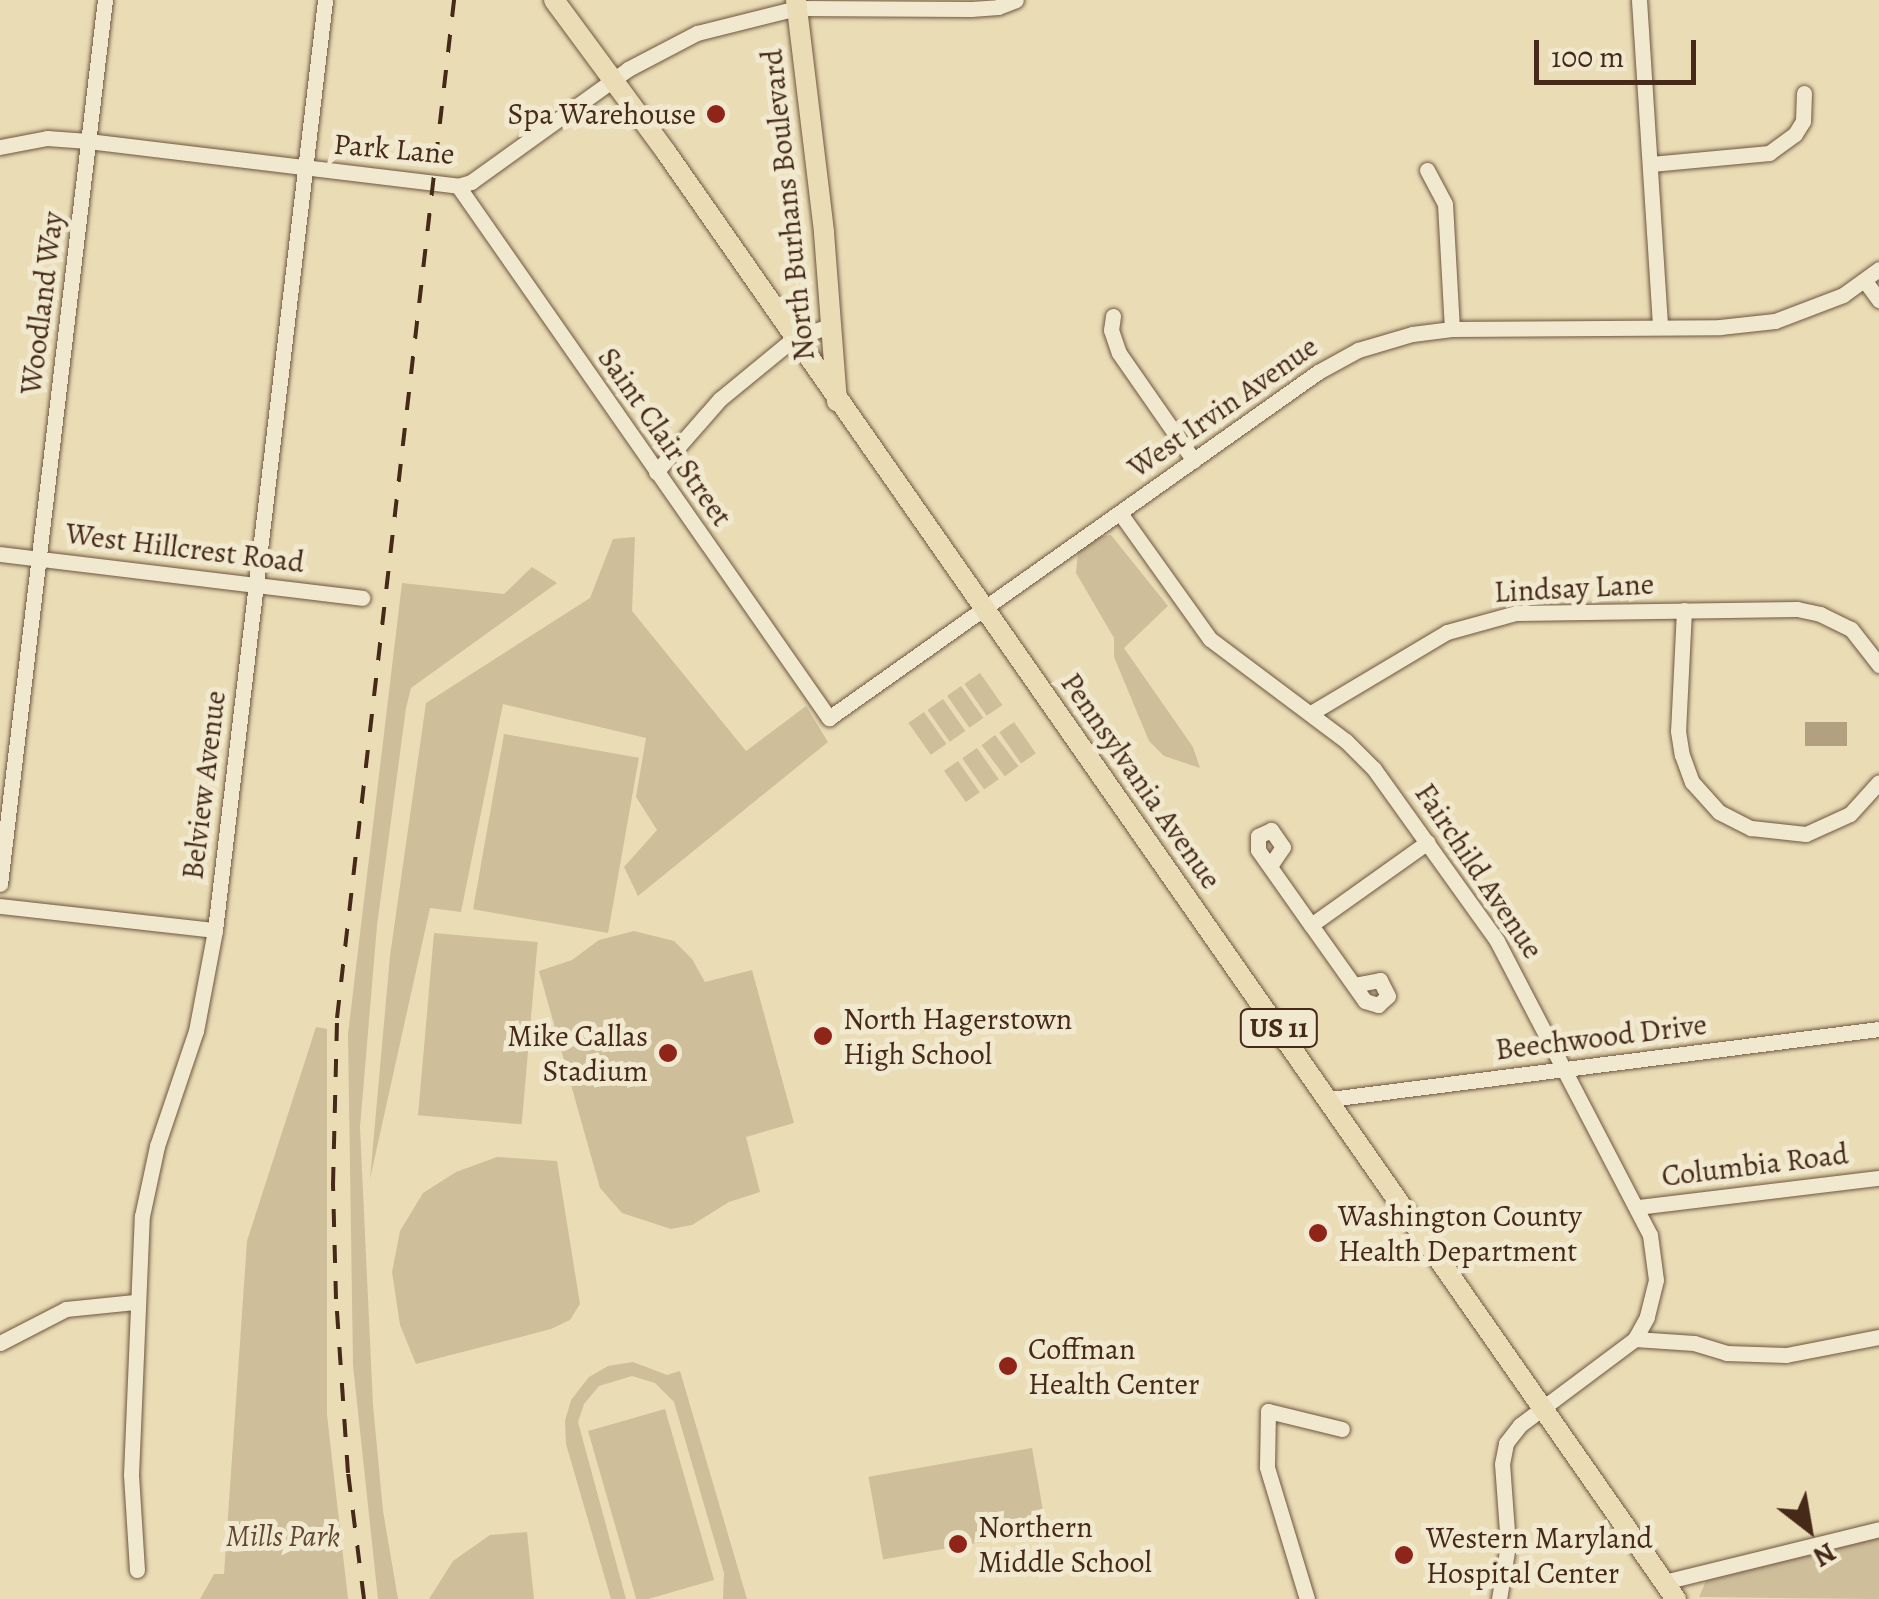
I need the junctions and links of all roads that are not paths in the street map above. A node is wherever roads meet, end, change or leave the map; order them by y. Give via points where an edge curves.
1 (105, 0) edge
2 (325, 0) edge
3 (554, 0) edge
4 (1016, 0) edge
5 (1639, 0) edge
6 (796, 4) edge
7 (611, 81) junction
8 (1804, 93) dead end
9 (88, 141) junction
10 (0, 147) edge
11 (1651, 164) junction
12 (304, 168) junction
13 (1427, 170) dead end
14 (458, 186) junction
15 (1879, 270) edge
16 (1865, 281) junction
17 (1879, 300) edge
18 (1114, 316) dead end
19 (832, 326) junction
20 (1660, 326) junction
21 (1452, 329) junction
22 (793, 339) junction
23 (838, 404) junction
24 (1194, 461) junction
25 (656, 472) junction
26 (1120, 513) junction
27 (0, 554) edge
28 (38, 558) junction
29 (255, 584) junction
30 (362, 598) dead end
31 (984, 608) junction
32 (1684, 610) junction
33 (1879, 664) edge
34 (1310, 713) junction
35 (829, 718) joint
36 (1879, 782) edge
37 (1428, 842) junction
38 (2, 855) edge
39 (1270, 866) dead end
40 (0, 884) edge
41 (0, 906) edge
42 (1311, 925) junction
43 (214, 930) junction
44 (1354, 985) dead end
45 (1879, 1029) edge
46 (1566, 1069) junction
47 (1330, 1099) junction
48 (1879, 1178) edge
49 (1638, 1207) junction
50 (135, 1302) junction
51 (1879, 1336) edge
52 (1635, 1339) junction
53 (0, 1343) edge
54 (1545, 1406) junction
55 (1342, 1429) dead end
56 (1879, 1530) edge
57 (137, 1570) dead end
58 (1670, 1590) edge
59 (1306, 1599) edge
60 (1499, 1599) edge

1 - 9 street, Woodland Way
2 - 12 street, Belview Avenue
3 - 7 main road, Pennsylvania Avenue
4 - 6 street, Park Lane via 971,9
5 - 11 street
6 - 7 street, Park Lane via 698,33
6 - 19 main road, North Burhans Boulevard
7 - 14 street, Park Lane
7 - 22 main road, Pennsylvania Avenue
8 - 11 street via 1795,134 1769,153
9 - 10 street, Park Lane via 47,138
9 - 12 street, Park Lane
9 - 28 street, Woodland Way
11 - 20 street
12 - 14 street, Park Lane
12 - 29 street, Belview Avenue
13 - 21 street via 1445,204
14 - 25 street, Saint Clair Street
15 - 16 street, West Irvin Avenue
16 - 17 street
16 - 20 street, West Irvin Avenue via 1775,322
18 - 24 street via 1119,353
19 - 22 street
19 - 23 main road, North Burhans Boulevard
20 - 21 street, West Irvin Avenue
21 - 24 street, West Irvin Avenue via 1384,341 1336,361
22 - 23 main road, Pennsylvania Avenue
22 - 25 street via 720,399
23 - 31 main road, Pennsylvania Avenue / US 11
24 - 26 street, West Irvin Avenue
25 - 35 street, Saint Clair Street
26 - 31 street, West Irvin Avenue
26 - 34 street, Fairchild Avenue via 1210,639
27 - 28 street, West Hillcrest Road
28 - 29 street, West Hillcrest Road
28 - 38 street, Woodland Way
29 - 30 street, West Hillcrest Road
29 - 43 street, Belview Avenue
31 - 35 street, West Irvin Avenue
31 - 47 main road, Pennsylvania Avenue / US 11
32 - 33 street, Lindsay Lane via 1820,614 1852,629
32 - 34 street, Lindsay Lane via 1489,618 1447,632
32 - 36 street, Lindsay Lane via 1682,755 1692,782 1719,812 1751,828 1806,834 1850,814
34 - 37 street, Fairchild Avenue via 1374,769
37 - 42 street
37 - 46 street, Fairchild Avenue via 1497,940
38 - 40 street, Woodland Way
39 - 42 street
41 - 43 street
42 - 44 street
43 - 50 street, Belview Avenue via 196,1031 148,1180
45 - 46 street, Beechwood Drive
46 - 47 street, Beechwood Drive
46 - 49 street, Fairchild Avenue
47 - 54 main road, Pennsylvania Avenue / US 11
48 - 49 street, Columbia Road
49 - 52 street, Fairchild Avenue via 1656,1280
50 - 53 street via 66,1309
50 - 57 street, Belview Avenue
51 - 52 street via 1786,1356
52 - 54 street
54 - 58 main road, Pennsylvania Avenue / US 11
54 - 60 street via 1506,1443
55 - 59 street via 1268,1411 1267,1467
56 - 58 street

